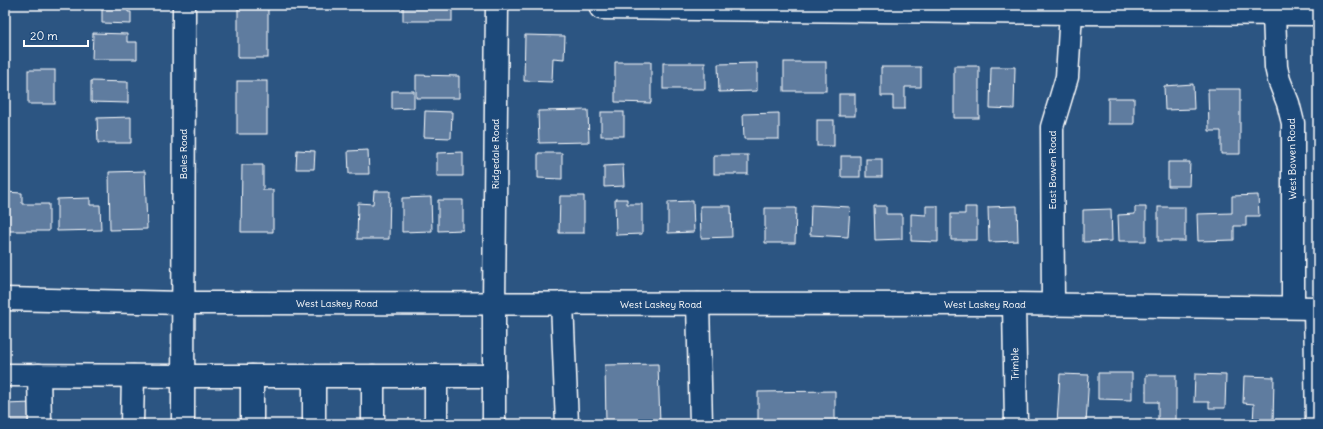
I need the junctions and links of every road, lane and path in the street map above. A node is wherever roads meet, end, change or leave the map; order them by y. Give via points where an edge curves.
1 (184, 5) edge
2 (497, 5) edge
3 (601, 8) dead end
4 (1174, 9) edge
5 (1071, 13) junction
6 (1274, 14) junction
7 (1318, 14) edge
8 (5, 298) edge
9 (182, 302) junction
10 (494, 303) junction
11 (562, 304) junction
12 (698, 304) junction
13 (1014, 304) junction
14 (1053, 305) junction
15 (1293, 307) junction
16 (1316, 308) edge
17 (5, 375) edge
18 (39, 375) junction
19 (133, 376) junction
20 (183, 376) junction
21 (252, 376) junction
22 (314, 376) junction
23 (373, 376) junction
24 (436, 376) junction
25 (494, 376) junction
26 (40, 424) edge
27 (132, 424) edge
28 (183, 424) edge
29 (252, 424) edge
30 (314, 424) edge
31 (373, 424) edge
32 (436, 424) edge
33 (494, 424) edge
34 (567, 424) edge
35 (701, 424) edge
36 (1016, 424) edge
37 (1317, 424) edge

1 - 9 street, Bales Road
2 - 10 street, Ridgedale Road
3 - 5 street
4 - 5 street
4 - 6 street
5 - 14 street, East Bowen Road via 1067,76 1052,127
6 - 7 street
6 - 15 street, West Bowen Road via 1276,67 1293,123
8 - 9 street, West Laskey Road
9 - 10 street, West Laskey Road
9 - 20 street, Bales Road
10 - 11 street, West Laskey Road
10 - 25 street, Ridgedale Road
11 - 12 street, West Laskey Road
11 - 34 street
12 - 13 street, West Laskey Road
12 - 35 street
13 - 14 street, West Laskey Road
13 - 36 street, Trimble
14 - 15 street, West Laskey Road
15 - 16 street, West Laskey Road
16 - 37 street
17 - 18 street
18 - 19 street
18 - 26 street
19 - 20 street
19 - 27 street
20 - 21 street
20 - 28 street, Bales Road
21 - 22 street
21 - 29 street
22 - 23 street
22 - 30 street
23 - 24 street
23 - 31 street
24 - 25 street
24 - 32 street
25 - 33 street, Ridgedale Road

